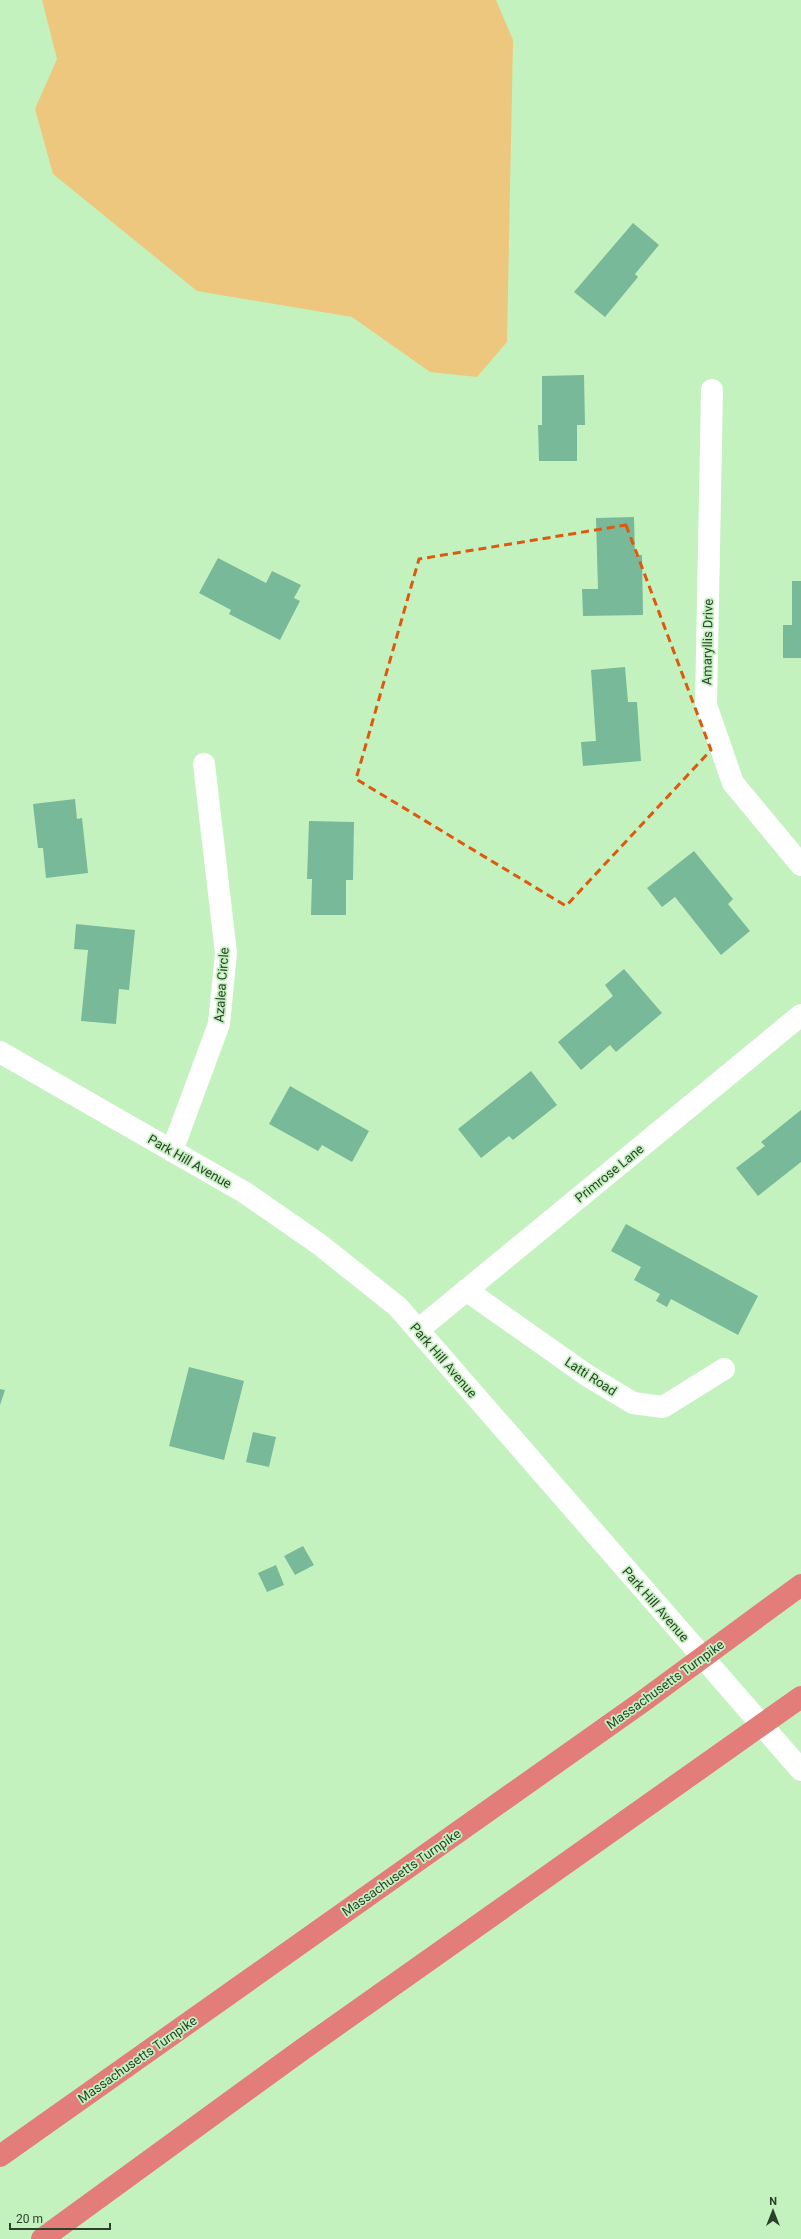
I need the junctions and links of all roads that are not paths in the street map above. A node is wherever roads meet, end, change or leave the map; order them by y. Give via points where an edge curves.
1 (712, 390) dead end
2 (204, 764) dead end
3 (801, 865) edge
4 (801, 1015) edge
5 (0, 1052) edge
6 (172, 1151) junction
7 (466, 1290) junction
8 (418, 1330) junction
9 (724, 1369) dead end
10 (801, 1585) edge
11 (801, 1697) edge
12 (801, 1770) edge
13 (0, 2156) edge
14 (42, 2239) edge

1 - 3 street, Amaryllis Drive via 706,706 733,783
2 - 6 street, Azalea Circle via 226,953 219,1024
4 - 7 street, Primrose Lane
5 - 6 street, Park Hill Avenue
6 - 8 street, Park Hill Avenue via 244,1192 319,1244 398,1307
7 - 8 street, Primrose Lane
7 - 9 street, Latti Road via 588,1376 633,1403 663,1406
8 - 12 street, Park Hill Avenue
10 - 13 highway, Massachusetts Turnpike via 642,1702
11 - 14 highway via 303,2049

